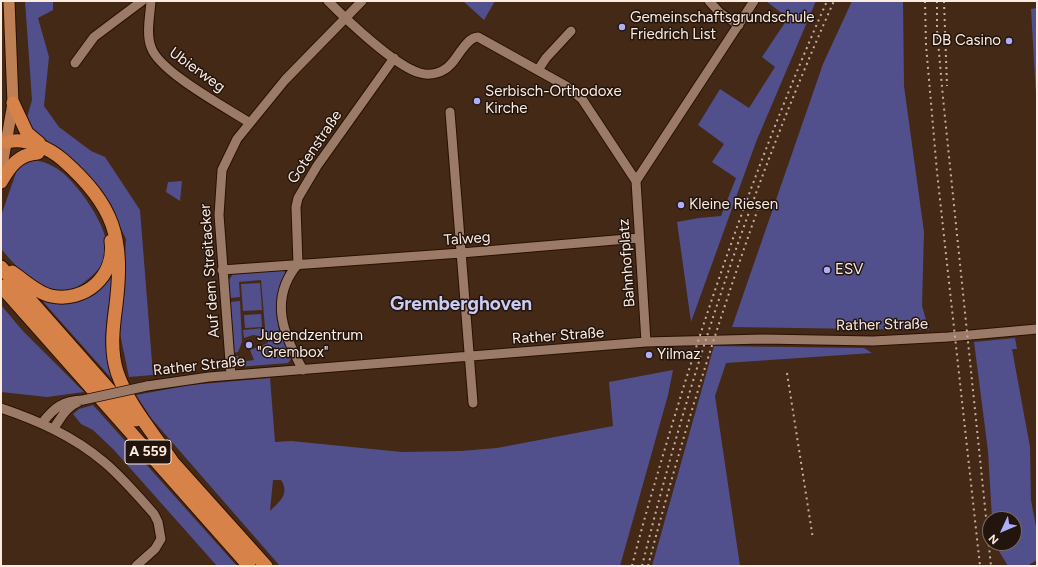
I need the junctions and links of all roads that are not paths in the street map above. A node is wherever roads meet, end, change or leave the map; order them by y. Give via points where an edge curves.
1 (9, 1) edge
2 (142, 1) edge
3 (151, 1) edge
4 (328, 1) edge
5 (362, 1) edge
6 (709, 1) edge
7 (754, 1) edge
8 (345, 18) junction
9 (739, 25) junction
10 (571, 32) dead end
11 (394, 58) junction
12 (75, 63) dead end
13 (538, 70) junction
14 (12, 103) junction
15 (450, 112) dead end
16 (250, 123) junction
17 (7, 142) junction
18 (43, 152) junction
19 (1, 172) edge
20 (636, 181) junction
21 (1, 182) edge
22 (639, 238) junction
23 (461, 253) junction
24 (1, 264) edge
25 (298, 264) junction
26 (1, 267) edge
27 (222, 270) junction
28 (1, 286) edge
29 (1037, 328) edge
30 (646, 342) junction
31 (469, 356) junction
32 (303, 370) junction
33 (231, 375) junction
34 (72, 402) junction
35 (473, 403) dead end
36 (1, 408) edge
37 (42, 423) junction
38 (54, 428) junction
39 (174, 464) junction
40 (136, 566) edge
41 (249, 566) edge
42 (266, 566) edge

1 - 14 main road
2 - 12 street via 94,37
3 - 16 street, Ubierweg via 149,37 157,58 169,71
4 - 8 street
5 - 8 street, Auf dem Streitacker
6 - 9 street via 720,13
7 - 9 street
8 - 11 street
8 - 16 street, Auf dem Streitacker via 285,80
9 - 20 street
10 - 13 street
11 - 13 street via 415,72 426,74 443,70 453,62 471,38 478,37
11 - 25 street, Gotenstraße via 311,175 298,198
13 - 20 street via 582,99
14 - 17 main road
14 - 18 highway via 27,133
15 - 23 street
16 - 27 street, Auf dem Streitacker via 237,139 222,170 219,215
17 - 18 highway via 16,139
17 - 19 main road
18 - 21 highway via 24,155 17,160
18 - 24 highway via 63,167 90,195 110,236 108,268 100,281 80,295 66,297 50,296 36,290
18 - 39 highway via 65,162 90,186 115,231 120,261 113,331 117,371 130,398
20 - 22 street, Bahnhofplatz
22 - 23 street, Talweg
22 - 30 street, Bahnhofplatz
23 - 25 street, Talweg
23 - 31 street
25 - 27 street, Talweg
25 - 32 street via 288,280 281,312 286,336
26 - 39 highway, A 559
27 - 33 street, Auf dem Streitacker
28 - 41 highway, A 559
29 - 30 street, Rather Straße via 873,341 763,339
30 - 31 street, Rather Straße
31 - 32 street, Rather Straße
31 - 35 street
32 - 33 street, Rather Straße
33 - 34 street, Rather Straße, bridge via 148,386
34 - 37 street via 58,407
34 - 38 street
36 - 37 street
37 - 38 street
38 - 40 street via 105,463 139,497 158,522 161,539 155,549
39 - 42 highway, A 559

